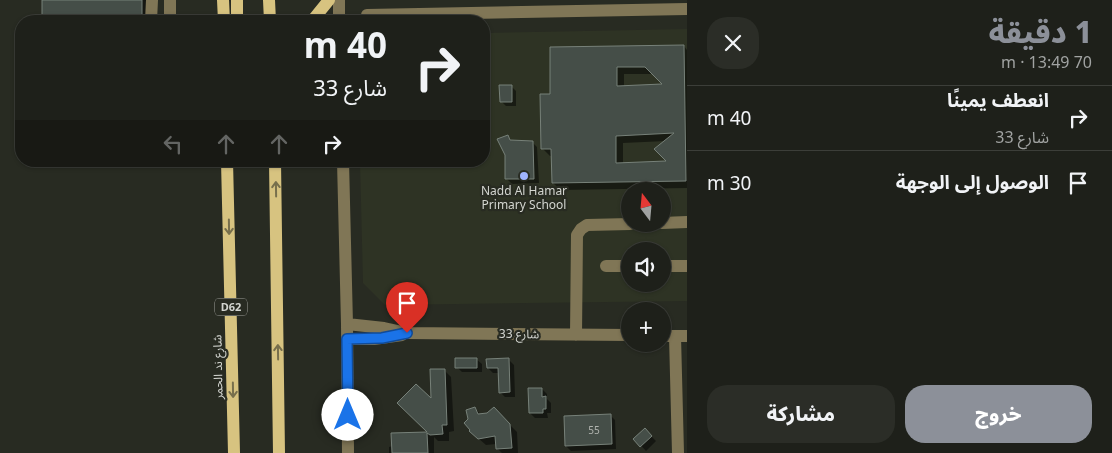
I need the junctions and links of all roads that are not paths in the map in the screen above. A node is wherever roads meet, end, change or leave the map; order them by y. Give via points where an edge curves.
1 (152, 0) edge
2 (170, 0) edge
3 (223, 0) edge
4 (237, 0) edge
5 (269, 0) edge
6 (329, 0) edge
7 (339, 0) edge
8 (680, 6) edge
9 (151, 15) edge
10 (170, 15) edge
11 (224, 15) edge
12 (237, 15) edge
13 (270, 15) edge
14 (317, 15) edge
15 (339, 15) edge
16 (367, 15) dead end
17 (227, 167) edge
18 (235, 167) edge
19 (275, 167) edge
20 (343, 167) edge
21 (228, 196) junction
22 (687, 222) edge
23 (671, 223) edge
24 (621, 224) edge
25 (606, 266) dead end
26 (621, 266) edge
27 (671, 266) edge
28 (687, 266) edge
29 (348, 324) junction
30 (407, 333) junction
31 (576, 335) junction
32 (621, 335) edge
33 (675, 336) edge
34 (347, 339) junction
35 (234, 453) edge
36 (280, 453) edge
37 (348, 453) edge
38 (678, 453) edge

1 - 9 street
2 - 10 street
3 - 11 main road
4 - 12 main road
5 - 13 main road
6 - 14 main road
7 - 15 street
8 - 16 street
17 - 21 main road, شارع ند الحمر / D62
18 - 21 main road
36 -> 19 main road
20 - 29 street
21 -> 35 main road, شارع ند الحمر / D62
22 - 23 street
24 - 31 street via 587,225 577,235
25 - 26 street
27 - 28 street
29 - 30 street, شارع 33
29 - 34 street
30 - 31 street, شارع 33
30 - 34 street, شارع 33
31 - 32 street, شارع 33
33 - 38 street
34 - 37 street

